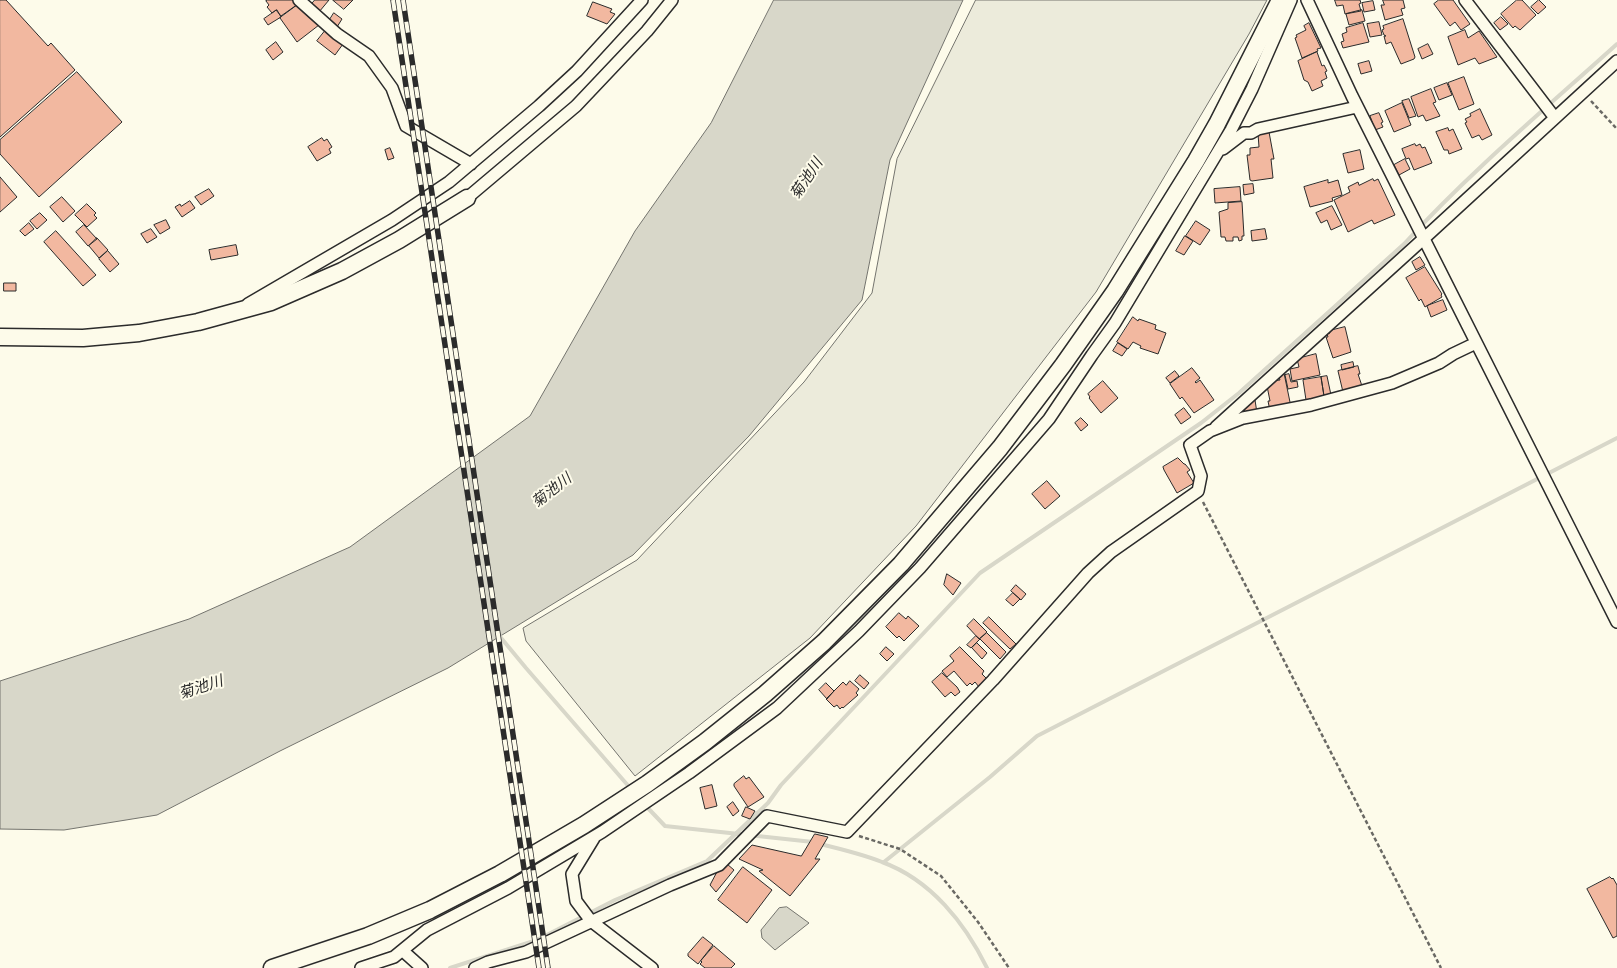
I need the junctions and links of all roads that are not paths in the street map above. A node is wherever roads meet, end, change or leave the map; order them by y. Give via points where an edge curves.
1 (299, 0) edge
2 (642, 0) edge
3 (672, 0) edge
4 (1280, 0) edge
5 (1292, 0) edge
6 (1307, 0) edge
7 (1465, 0) edge
8 (1617, 61) edge
9 (1357, 107) junction
10 (1553, 116) junction
11 (1218, 153) junction
12 (470, 164) junction
13 (467, 198) joint
14 (1423, 238) junction
15 (232, 313) junction
16 (0, 338) edge
17 (1476, 343) junction
18 (1210, 431) junction
19 (1617, 622) edge
20 (595, 836) junction
21 (591, 921) junction
22 (404, 951) junction
23 (272, 968) edge
24 (361, 968) edge
25 (422, 968) edge
26 (476, 968) edge
27 (652, 968) edge

1 - 12 street via 337,34 369,56 392,88 406,126
2 - 12 street via 577,71
3 - 13 street via 576,106
4 - 23 street via 1196,160 1115,291 1063,365 1000,448 913,549 824,642 705,742 584,825 430,910 368,936
5 - 11 street via 1252,89
6 - 9 street
7 - 10 street
8 - 10 street
9 - 11 street via 1244,133
9 - 14 street
10 - 14 street
11 - 20 street via 1115,323 1049,419 920,568 777,708 689,773
12 - 15 street via 392,220
13 - 15 street via 342,271 271,302
14 - 17 street
14 - 18 street
15 - 16 street via 129,334 82,338
17 - 18 street via 1392,383 1311,405 1243,418
17 - 19 street
18 - 21 street via 1190,445 1201,476 1198,491 1111,552 1088,573 993,680 847,832 767,816 719,866
20 - 21 street via 572,874 576,901
20 - 22 street via 508,888 427,930
21 - 26 street via 526,952
21 - 27 street
22 - 24 street
22 - 25 street

